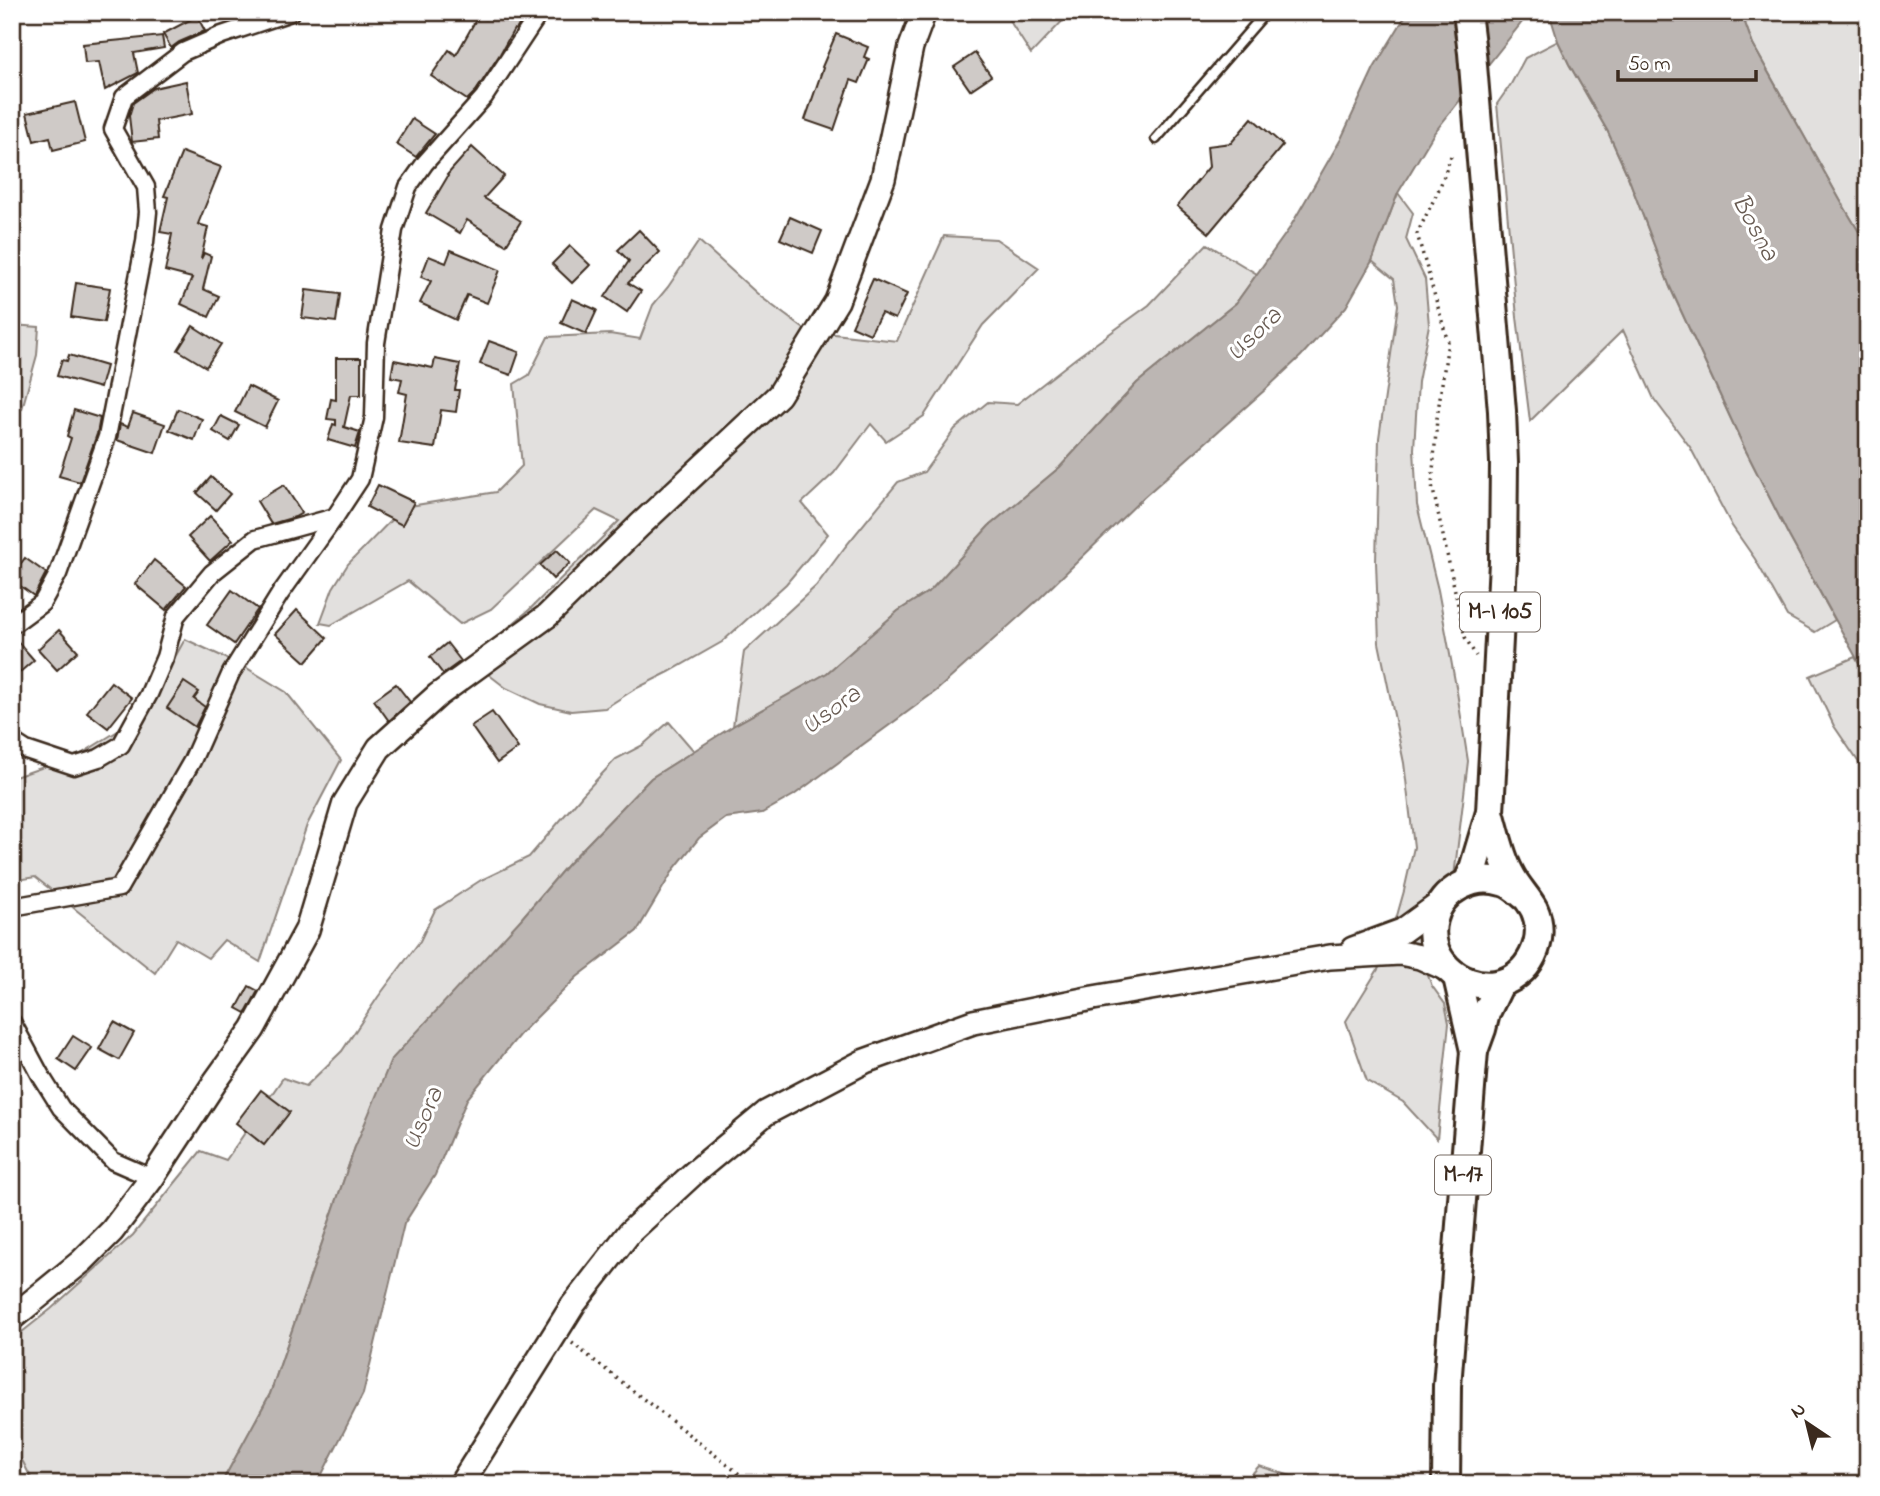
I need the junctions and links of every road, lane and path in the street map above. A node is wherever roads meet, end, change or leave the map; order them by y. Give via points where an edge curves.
1 (291, 12) edge
2 (541, 12) edge
3 (923, 12) edge
4 (1266, 12) edge
5 (1466, 12) edge
6 (1156, 139) dead end
7 (1451, 156) dead end
8 (335, 517) junction
9 (12, 625) edge
10 (1477, 657) dead end
11 (12, 741) edge
12 (1490, 812) junction
13 (1466, 883) junction
14 (1524, 895) junction
15 (1442, 902) junction
16 (12, 906) edge
17 (1330, 957) junction
18 (1452, 973) junction
19 (1500, 984) junction
20 (12, 1022) edge
21 (1474, 1051) junction
22 (152, 1178) junction
23 (12, 1318) edge
24 (556, 1331) junction
25 (1447, 1386) junction
26 (461, 1484) edge
27 (752, 1484) edge
28 (1427, 1484) edge
29 (1446, 1484) edge

1 - 9 street via 183,52 124,97 113,128 146,187 148,212 107,437 58,574 42,603
2 - 8 street via 484,97 408,187 394,230 376,344 374,416 360,479
3 - 22 street via 911,47 883,179 837,301 779,396 547,616 438,695 379,748 345,803 307,930 253,1029
4 - 6 lane
5 - 12 main road, M-I 105 via 1504,463
7 - 10 path via 1417,234 1448,342 1432,485 1465,637
8 - 11 street via 255,539 212,573 176,616 165,657 121,745 74,766
8 - 16 street via 231,673 192,761 119,888
12 - 13 main road
12 - 14 main road, M-17 via 1509,873
13 - 14 main road via 1501,881
13 - 15 main road
14 - 19 main road, M-17 via 1538,923 1534,955 1525,968
15 - 17 street via 1402,931
15 - 18 main road, M-17 via 1434,919 1433,937 1437,954
17 - 18 street via 1400,953
17 - 24 street via 973,1022 865,1061 766,1113 695,1172 630,1232
18 - 19 main road via 1471,983
18 - 21 main road, M-17
19 - 21 main road, M-17
20 - 22 street via 61,1108 113,1161
21 - 25 main road, M-17
22 - 23 street via 113,1231
24 - 26 street
24 - 27 path
25 - 28 main road
25 - 29 main road, M-17

